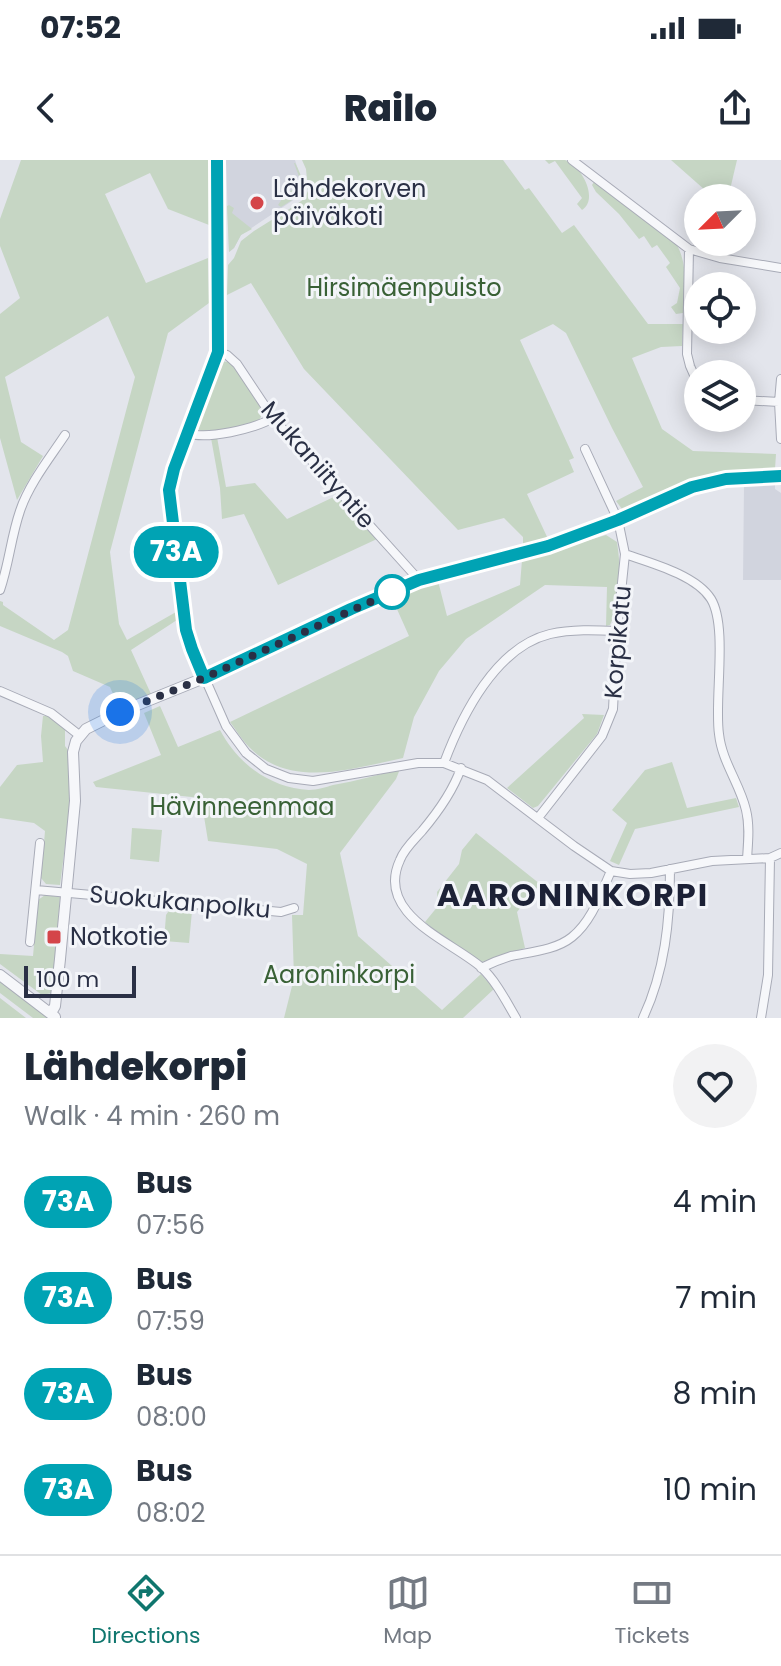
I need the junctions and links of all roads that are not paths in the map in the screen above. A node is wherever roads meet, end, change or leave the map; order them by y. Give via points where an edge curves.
1 (217, 160) edge
2 (572, 160) edge
3 (684, 245) edge
4 (689, 256) edge
5 (713, 256) edge
6 (781, 268) edge
7 (218, 352) junction
8 (688, 360) edge
9 (781, 379) edge
10 (756, 401) edge
11 (779, 402) junction
12 (273, 418) junction
13 (187, 433) junction
14 (65, 435) dead end
15 (781, 439) edge
16 (585, 449) dead end
17 (781, 476) edge
18 (618, 520) junction
19 (625, 554) junction
20 (419, 580) junction
21 (0, 590) edge
22 (617, 631) junction
23 (204, 678) junction
24 (0, 691) edge
25 (79, 735) junction
26 (444, 763) junction
27 (461, 768) junction
28 (538, 818) junction
29 (40, 843) dead end
30 (781, 853) edge
31 (770, 858) junction
32 (747, 859) junction
33 (670, 869) junction
34 (611, 871) junction
35 (36, 890) junction
36 (67, 892) junction
37 (294, 908) dead end
38 (30, 942) dead end
39 (481, 968) junction
40 (0, 975) edge
41 (54, 1016) edge
42 (516, 1018) edge
43 (643, 1018) edge
44 (761, 1018) edge

1 - 7 street
2 - 3 street
4 - 8 street
5 - 6 street
7 - 12 street, Mukaniityntie via 237,364
7 - 13 street
9 - 11 street
10 - 11 street
11 - 15 street
12 - 13 street via 245,429
12 - 20 street, Mukaniityntie
13 - 23 street via 169,490 186,630
14 - 21 street via 21,507
16 - 18 street, Korpikatu
17 - 18 street via 692,487
18 - 19 street, Korpikatu
18 - 20 street via 548,546
19 - 22 street, Korpikatu
19 - 32 street via 688,579 715,609 718,732 746,810
20 - 23 street
22 - 26 street via 571,630 525,644 487,681
22 - 28 street, Korpikatu via 608,725
23 - 25 street
23 - 26 street via 235,740 256,762 279,775 313,781
24 - 25 street via 51,713
25 - 36 street via 73,752 75,801
26 - 27 street
27 - 28 street via 487,780
27 - 39 street via 452,789 399,860 395,886 405,911
28 - 34 street
29 - 35 street
30 - 31 street
31 - 32 street
31 - 44 street via 768,975
32 - 33 street
33 - 34 street
33 - 43 street via 668,935
34 - 39 street via 587,921 572,937
35 - 36 street, Suokukanpolku
35 - 38 street
36 - 37 street, Suokukanpolku via 281,912
36 - 41 street
39 - 42 street
40 - 41 street

